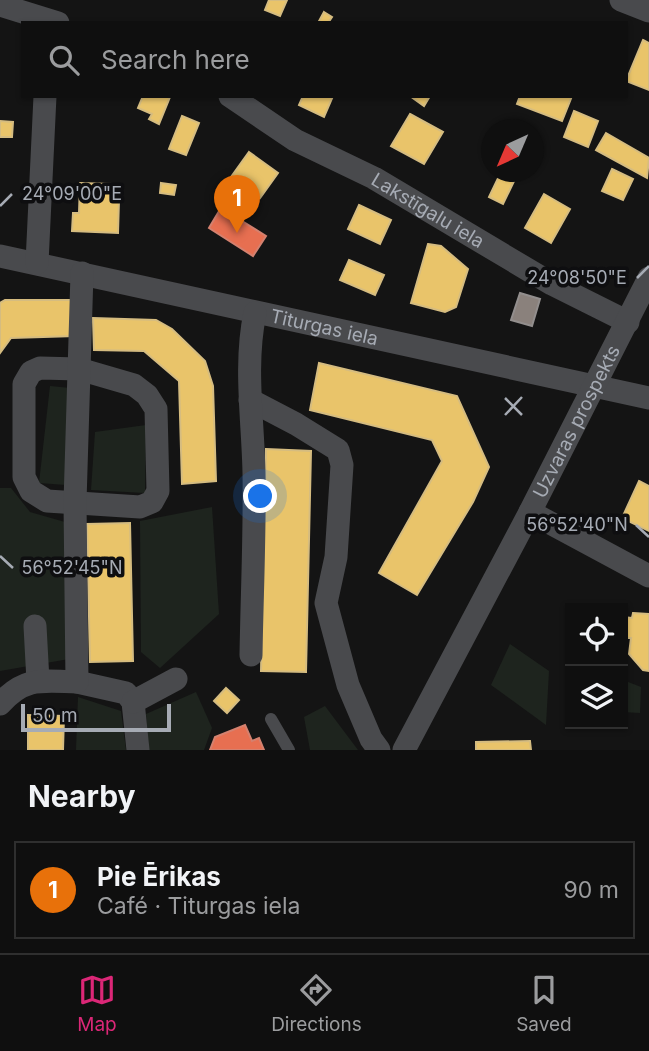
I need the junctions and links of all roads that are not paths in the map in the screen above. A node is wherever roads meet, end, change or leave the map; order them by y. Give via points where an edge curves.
1 (621, 0) edge
2 (0, 5) edge
3 (649, 11) edge
4 (49, 21) edge
5 (45, 98) edge
6 (233, 98) edge
7 (0, 256) edge
8 (37, 263) junction
9 (82, 273) junction
10 (649, 278) edge
11 (255, 313) junction
12 (628, 322) junction
13 (79, 369) junction
14 (593, 387) junction
15 (649, 398) edge
16 (250, 400) junction
17 (75, 502) junction
18 (530, 512) junction
19 (649, 576) edge
20 (35, 626) dead end
21 (251, 655) dead end
22 (176, 679) dead end
23 (38, 681) junction
24 (77, 682) junction
25 (133, 702) junction
26 (0, 704) edge
27 (271, 719) dead end
28 (138, 750) edge
29 (289, 750) edge
30 (379, 750) edge
31 (404, 750) edge

1 - 3 street
2 - 4 street
5 - 8 street
6 - 12 street, Lakstīgalu iela via 295,140 374,178 552,284
7 - 8 street, Titurgas iela
8 - 9 street, Titurgas iela
9 - 11 street, Titurgas iela
9 - 13 street
10 - 12 street, Uzvaras prospekts
11 - 14 street, Titurgas iela
11 - 16 street
12 - 14 street, Uzvaras prospekts
13 - 17 street
13 - 17 street via 40,368 30,372 24,384 24,477 31,491 47,501
13 - 17 street via 134,385 147,395 156,409 158,491 152,502 140,507
14 - 15 street, Titurgas iela
14 - 18 street, Uzvaras prospekts
16 - 21 street via 254,473
16 - 30 street via 338,450 342,465 336,557 326,603 348,685
17 - 24 street
18 - 19 street
18 - 31 street, Uzvaras prospekts
20 - 23 street
22 - 25 street
23 - 24 street
23 - 26 street via 9,693
24 - 25 street via 126,693
25 - 28 street
27 - 29 lane

